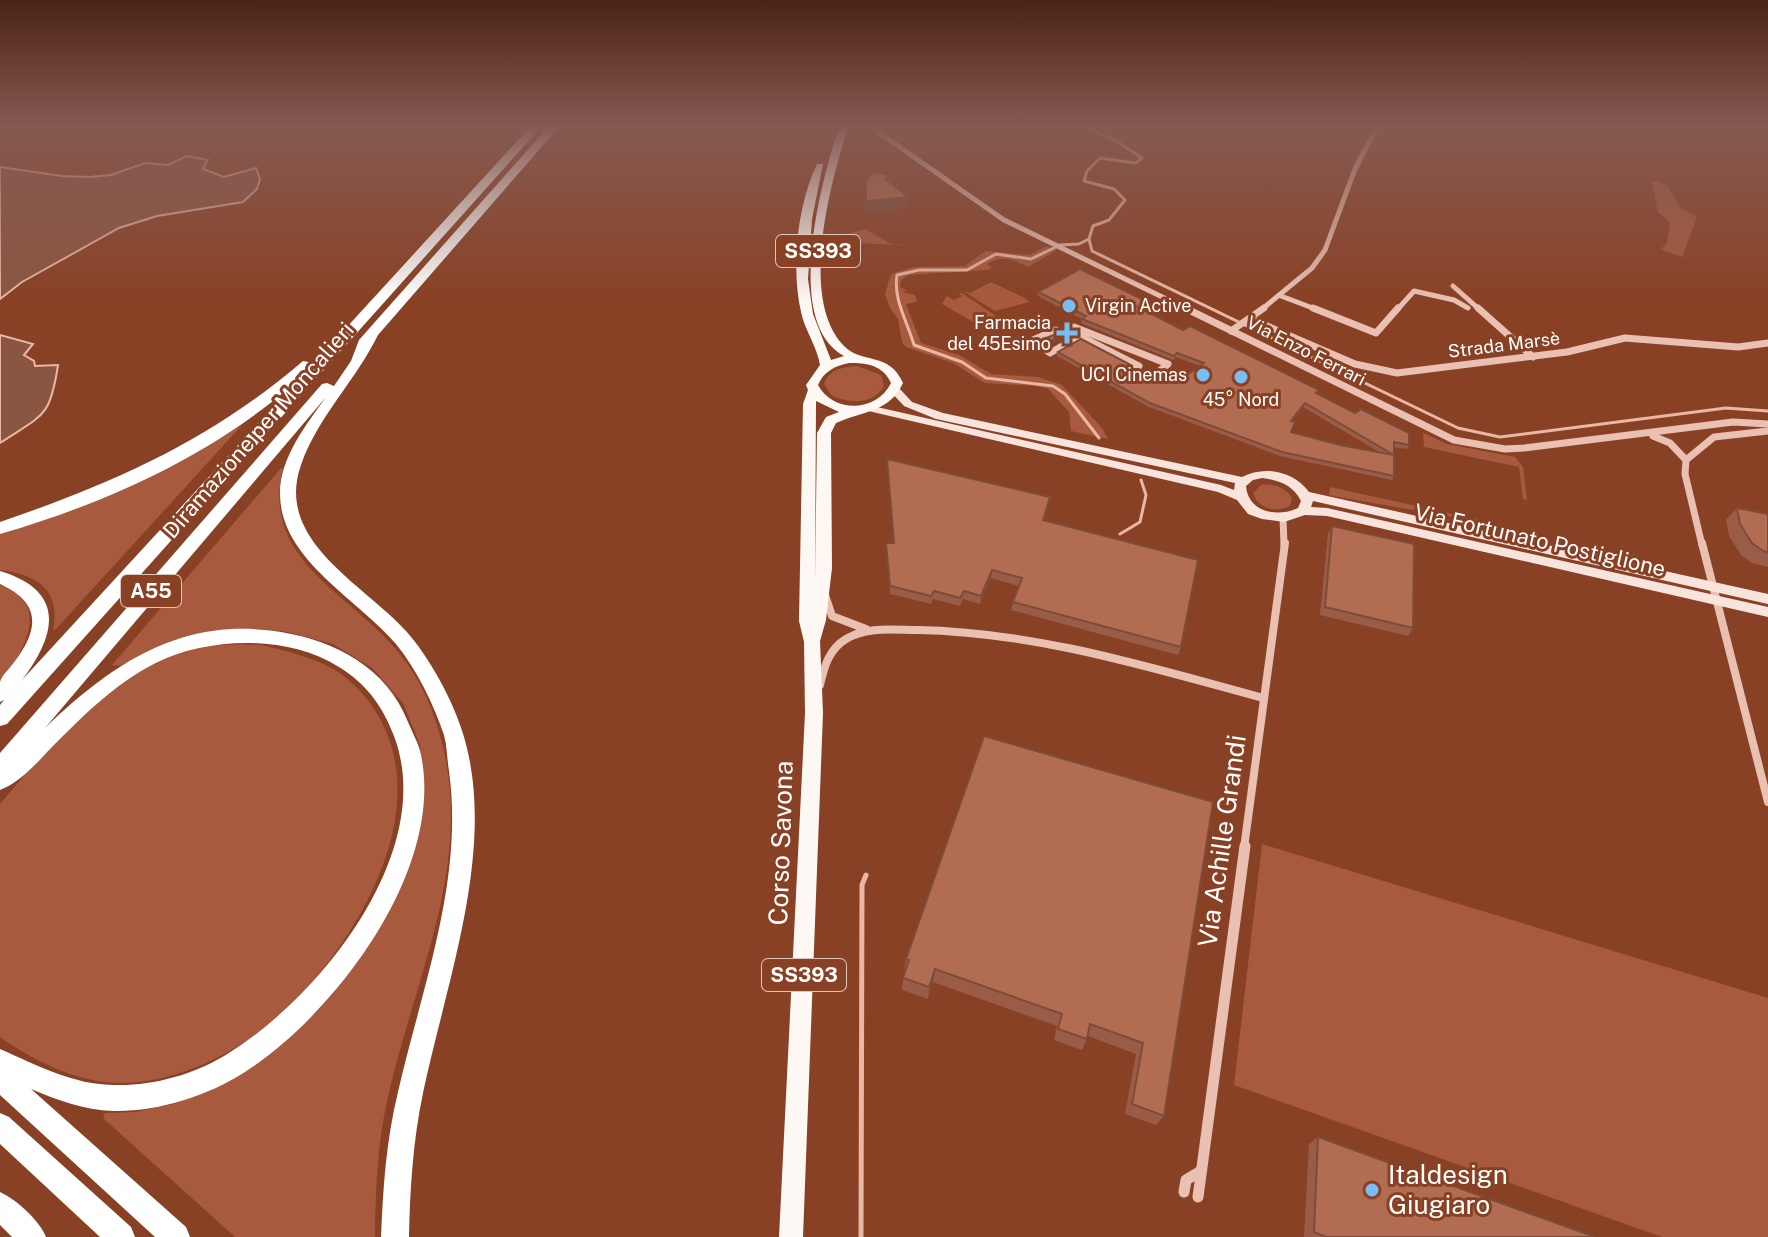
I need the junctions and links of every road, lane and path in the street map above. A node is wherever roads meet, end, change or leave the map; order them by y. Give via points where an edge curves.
1 (487, 185) edge
2 (500, 185) edge
3 (814, 185) edge
4 (827, 185) edge
5 (952, 185) edge
6 (1349, 185) edge
7 (1453, 286) dead end
8 (1281, 296) junction
9 (1468, 308) dead end
10 (1250, 320) junction
11 (369, 325) junction
12 (1231, 331) junction
13 (1033, 340) joint
14 (1768, 343) edge
15 (1533, 357) junction
16 (862, 359) junction
17 (826, 366) junction
18 (895, 390) junction
19 (814, 391) junction
20 (863, 408) junction
21 (1768, 424) edge
22 (1768, 431) edge
23 (1644, 435) junction
24 (1686, 460) junction
25 (1244, 481) junction
26 (1305, 495) junction
27 (1240, 497) junction
28 (1303, 511) junction
29 (1283, 518) junction
30 (0, 528) edge
31 (0, 577) edge
32 (822, 587) junction
33 (1713, 593) junction
34 (1768, 599) edge
35 (1768, 612) edge
36 (870, 630) junction
37 (812, 642) junction
38 (0, 694) edge
39 (1263, 698) junction
40 (814, 713) junction
41 (0, 718) edge
42 (0, 767) edge
43 (0, 781) edge
44 (1768, 802) edge
45 (0, 1062) edge
46 (0, 1078) edge
47 (0, 1126) edge
48 (1201, 1171) junction
49 (1184, 1192) dead end
50 (1198, 1197) dead end
51 (121, 1237) edge
52 (176, 1237) edge
53 (395, 1237) edge
54 (791, 1237) edge

1 - 11 highway, Diramazione per Moncalieri / A55
2 - 11 highway, Diramazione per Moncalieri / A55
3 - 17 main road, SS393 via 804,288 807,315
4 - 16 main road, SS393 via 821,207 817,287 821,314 833,340
5 - 12 street, Via Enzo Ferrari via 993,213
6 - 8 street via 1325,250
7 - 15 street
8 - 9 street via 1376,333 1414,291
8 - 10 street
10 - 12 street
10 - 15 street, Strada Marsè via 1384,372
11 - 30 highway via 193,450 119,486
11 - 41 highway, Diramazione per Moncalieri / A55
11 - 42 highway, Diramazione per Moncalieri / A55
11 - 53 highway via 362,359 296,456 287,505 305,546 393,629 425,670 459,757 464,830 459,879 405,1102 392,1205
12 - 23 street, Via Enzo Ferrari via 1454,440 1505,449
13 - 13 street via 1050,353 1080,336 1139,366 1134,370 1151,378 1168,364 1074,327
14 - 15 street, Strada Marsè via 1738,347 1625,338
16 - 17 main road
16 - 18 main road, SS393 via 890,370
17 - 19 main road, Corso Savona / SS393 via 814,379
18 - 20 main road, Corso Savona / SS393 via 880,404
18 - 25 street via 908,404 940,416
19 - 20 main road via 830,405
19 - 37 main road, Corso Savona / SS393 via 809,404 807,621
20 - 27 street
20 - 32 main road, Corso Savona / SS393 via 831,420 824,433
21 - 23 street, Via Enzo Ferrari via 1733,422
22 - 24 street via 1714,437
23 - 24 street via 1670,443
24 - 33 street
25 - 26 street via 1262,474 1278,476
25 - 27 street
26 - 28 street
26 - 33 street, Via Fortunato Postiglione
27 - 29 street via 1253,510
28 - 29 street
28 - 33 street, Via Fortunato Postiglione
29 - 39 street, Via Achille Grandi via 1286,532
31 - 38 highway via 29,591 42,621 34,650
32 - 36 street via 832,616
32 - 37 main road, Corso Savona / SS393
33 - 34 street, Via Fortunato Postiglione
33 - 35 street, Via Fortunato Postiglione
33 - 44 street
36 - 39 street via 935,629 1029,639
36 - 40 street via 847,637 827,656
37 - 40 main road, Corso Savona / SS393
39 - 48 street, Via Achille Grandi
40 - 54 main road, Corso Savona / SS393
43 - 45 highway via 89,696 131,667 190,643 257,636 322,649 374,684 407,738 415,789 393,878 365,931 296,1017 235,1064 170,1091 116,1098 63,1090
46 - 52 highway
47 - 51 highway
48 - 49 street via 1186,1180
48 - 50 street, Via Achille Grandi

